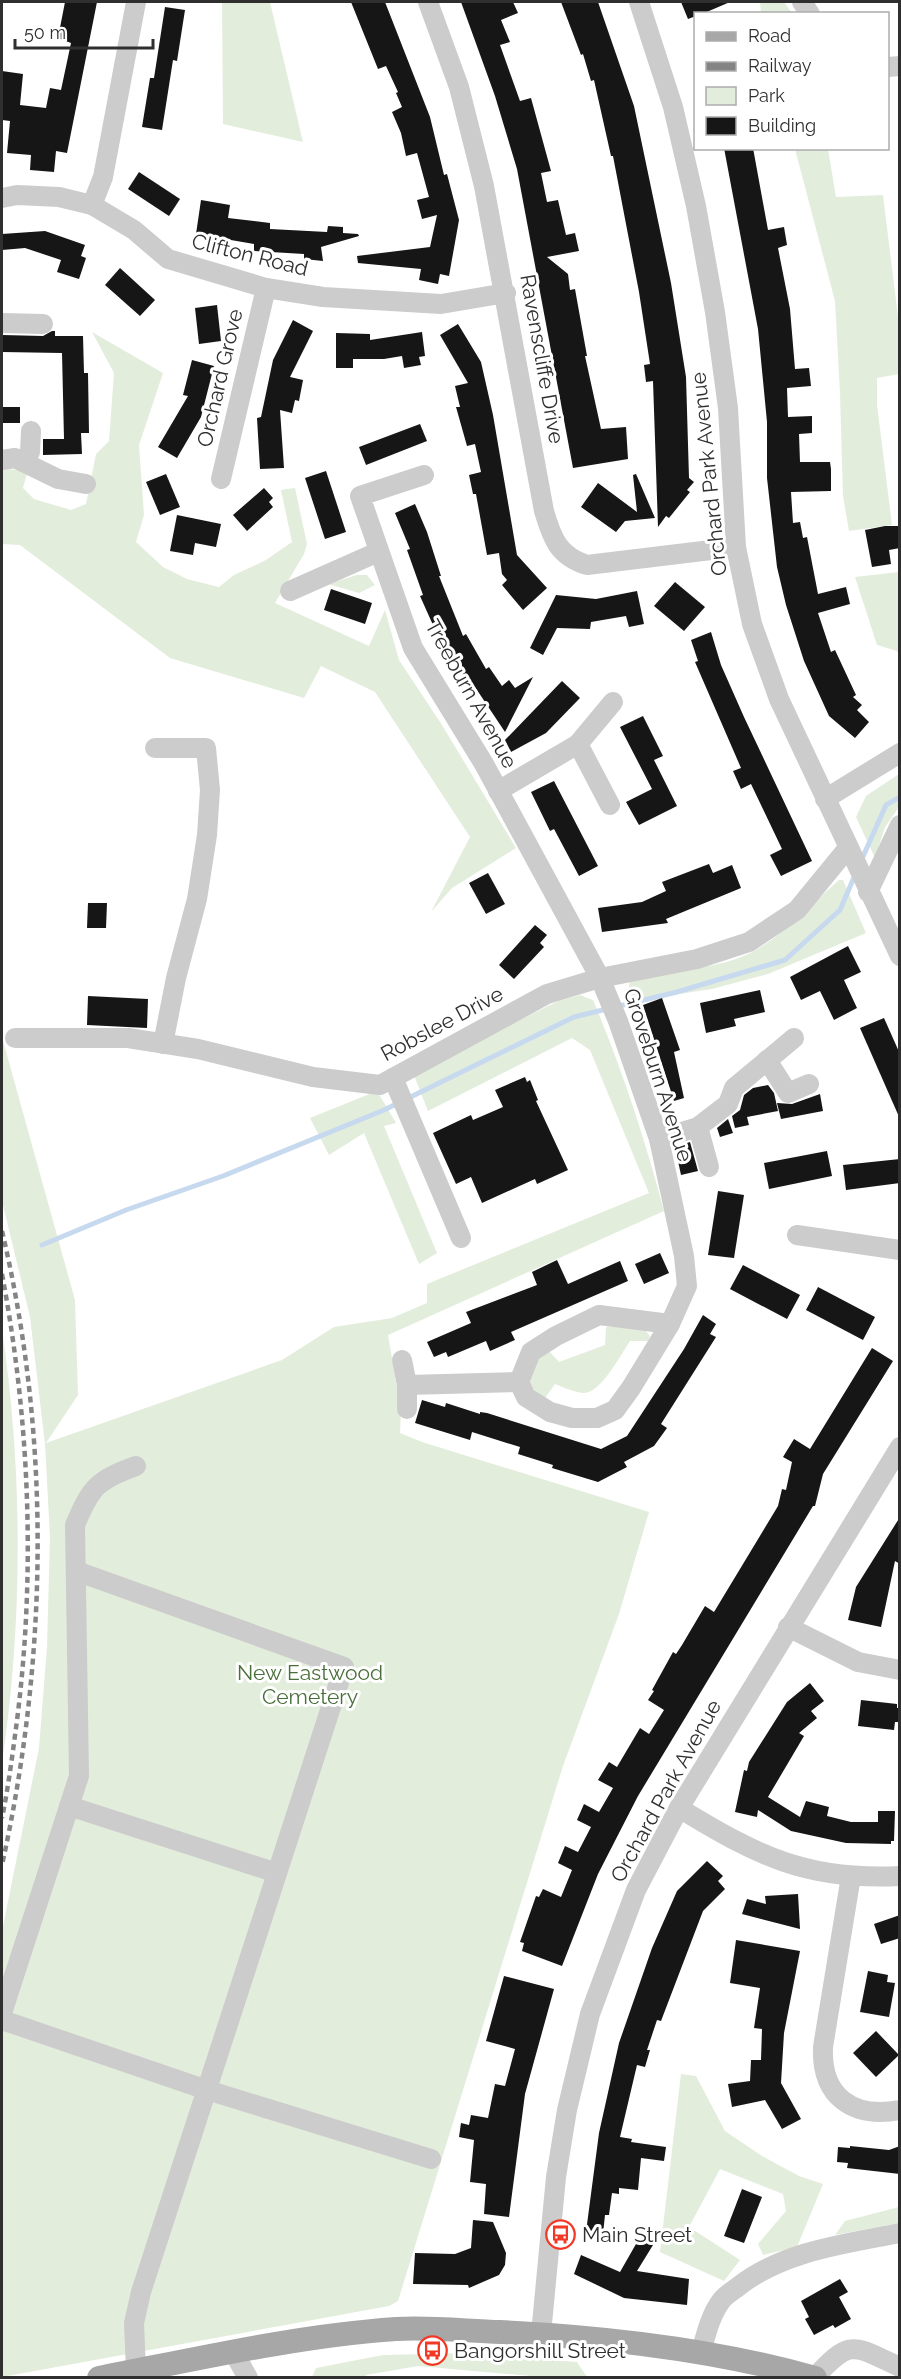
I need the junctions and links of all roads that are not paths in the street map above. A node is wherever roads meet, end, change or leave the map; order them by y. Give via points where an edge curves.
1 (136, 2) edge
2 (428, 2) edge
3 (639, 2) edge
4 (2, 198) edge
5 (92, 205) junction
6 (266, 288) junction
7 (506, 293) junction
8 (2, 323) edge
9 (43, 324) dead end
10 (31, 430) dead end
11 (2, 460) edge
12 (24, 462) junction
13 (424, 475) dead end
14 (221, 479) dead end
15 (87, 484) dead end
16 (736, 547) junction
17 (378, 552) junction
18 (290, 591) dead end
19 (613, 702) dead end
20 (578, 744) junction
21 (155, 748) dead end
22 (900, 753) edge
23 (498, 791) junction
24 (825, 799) junction
25 (610, 805) dead end
26 (900, 825) edge
27 (850, 855) junction
28 (865, 886) junction
29 (900, 956) edge
30 (600, 978) junction
31 (15, 1038) dead end
32 (794, 1038) dead end
33 (163, 1044) junction
34 (767, 1060) junction
35 (393, 1078) junction
36 (809, 1084) dead end
37 (698, 1127) junction
38 (659, 1139) junction
39 (709, 1167) dead end
40 (797, 1236) dead end
41 (461, 1238) dead end
42 (900, 1250) edge
43 (670, 1324) junction
44 (402, 1360) dead end
45 (519, 1382) junction
46 (407, 1385) junction
47 (407, 1409) dead end
48 (900, 1447) edge
49 (136, 1466) dead end
50 (76, 1571) junction
51 (788, 1627) junction
52 (900, 1670) edge
53 (69, 1806) junction
54 (679, 1808) junction
55 (277, 1874) junction
56 (851, 1876) junction
57 (900, 1876) edge
58 (2, 2013) edge
59 (2, 2020) edge
60 (207, 2090) junction
61 (900, 2110) edge
62 (431, 2159) dead end
63 (900, 2234) edge
64 (541, 2334) junction
65 (700, 2352) junction
66 (234, 2353) junction
67 (900, 2367) edge
68 (136, 2371) junction
69 (782, 2373) edge
70 (815, 2377) edge
71 (99, 2378) edge
72 (248, 2378) edge

1 - 5 street via 103,177
2 - 7 street, Ravenscliffe Drive via 459,87
3 - 16 street, Orchard Park Avenue via 673,107 705,253 728,408
4 - 5 street, Clifton Road via 59,196
5 - 6 street, Clifton Road via 134,230 168,259
6 - 7 street, Clifton Road via 323,297 441,304
6 - 14 street, Orchard Grove
7 - 16 street, Ravenscliffe Drive via 544,511 552,537 570,560 587,565
8 - 9 street
10 - 12 street via 30,452
11 - 12 street via 15,458
12 - 15 street via 58,479
13 - 17 street, Treeburn Avenue via 360,496
16 - 24 street, Orchard Park Avenue via 752,624 778,699
17 - 18 street
17 - 23 street, Treeburn Avenue via 413,648
19 - 20 street, Treeburn Avenue
20 - 23 street, Treeburn Avenue
20 - 25 street
21 - 33 street via 206,748 210,790 197,899
22 - 24 street
23 - 30 street, Treeburn Avenue
24 - 27 street, Orchard Park Avenue
26 - 28 street
27 - 28 street, Orchard Park Avenue
27 - 30 street, Robslee Drive via 796,910 749,942 697,958
28 - 29 street, Orchard Park Avenue
30 - 35 street, Robslee Drive via 547,994
30 - 38 street, Groveburn Avenue
31 - 33 street, Robslee Drive via 128,1038
32 - 34 street
33 - 35 street, Robslee Drive via 313,1077 380,1085
34 - 36 street via 788,1092
34 - 37 street via 734,1088 728,1104
35 - 41 street
37 - 38 street
37 - 39 street
38 - 43 street, Groveburn Avenue via 687,1286
40 - 42 street
43 - 45 street via 599,1315 531,1352
43 - 45 street, Groveburn Avenue via 615,1410 597,1418 572,1418 550,1412 526,1397
44 - 46 street
45 - 46 street
46 - 47 street
48 - 51 street, Orchard Park Avenue
49 - 50 street via 107,1477 86,1498 75,1525
50 - 53 street via 79,1776
50 - 55 street via 344,1667
51 - 52 street via 858,1662
51 - 54 street, Orchard Park Avenue
53 - 55 street
53 - 58 street
54 - 56 street via 776,1860 802,1869
54 - 64 street, Orchard Park Avenue via 640,1880 614,1945 578,2057 556,2177
55 - 60 street
56 - 57 street
56 - 61 street via 823,2060 838,2097 849,2106 875,2113
59 - 60 street
60 - 62 street
60 - 68 street via 141,2292 134,2323
63 - 65 street via 825,2248 753,2275 722,2300
64 - 65 main road
64 - 66 main road via 399,2329 322,2337
65 - 69 main road
66 - 68 main road
66 - 72 street
67 - 70 street via 861,2349 846,2349
68 - 71 main road
69 - 70 main road

